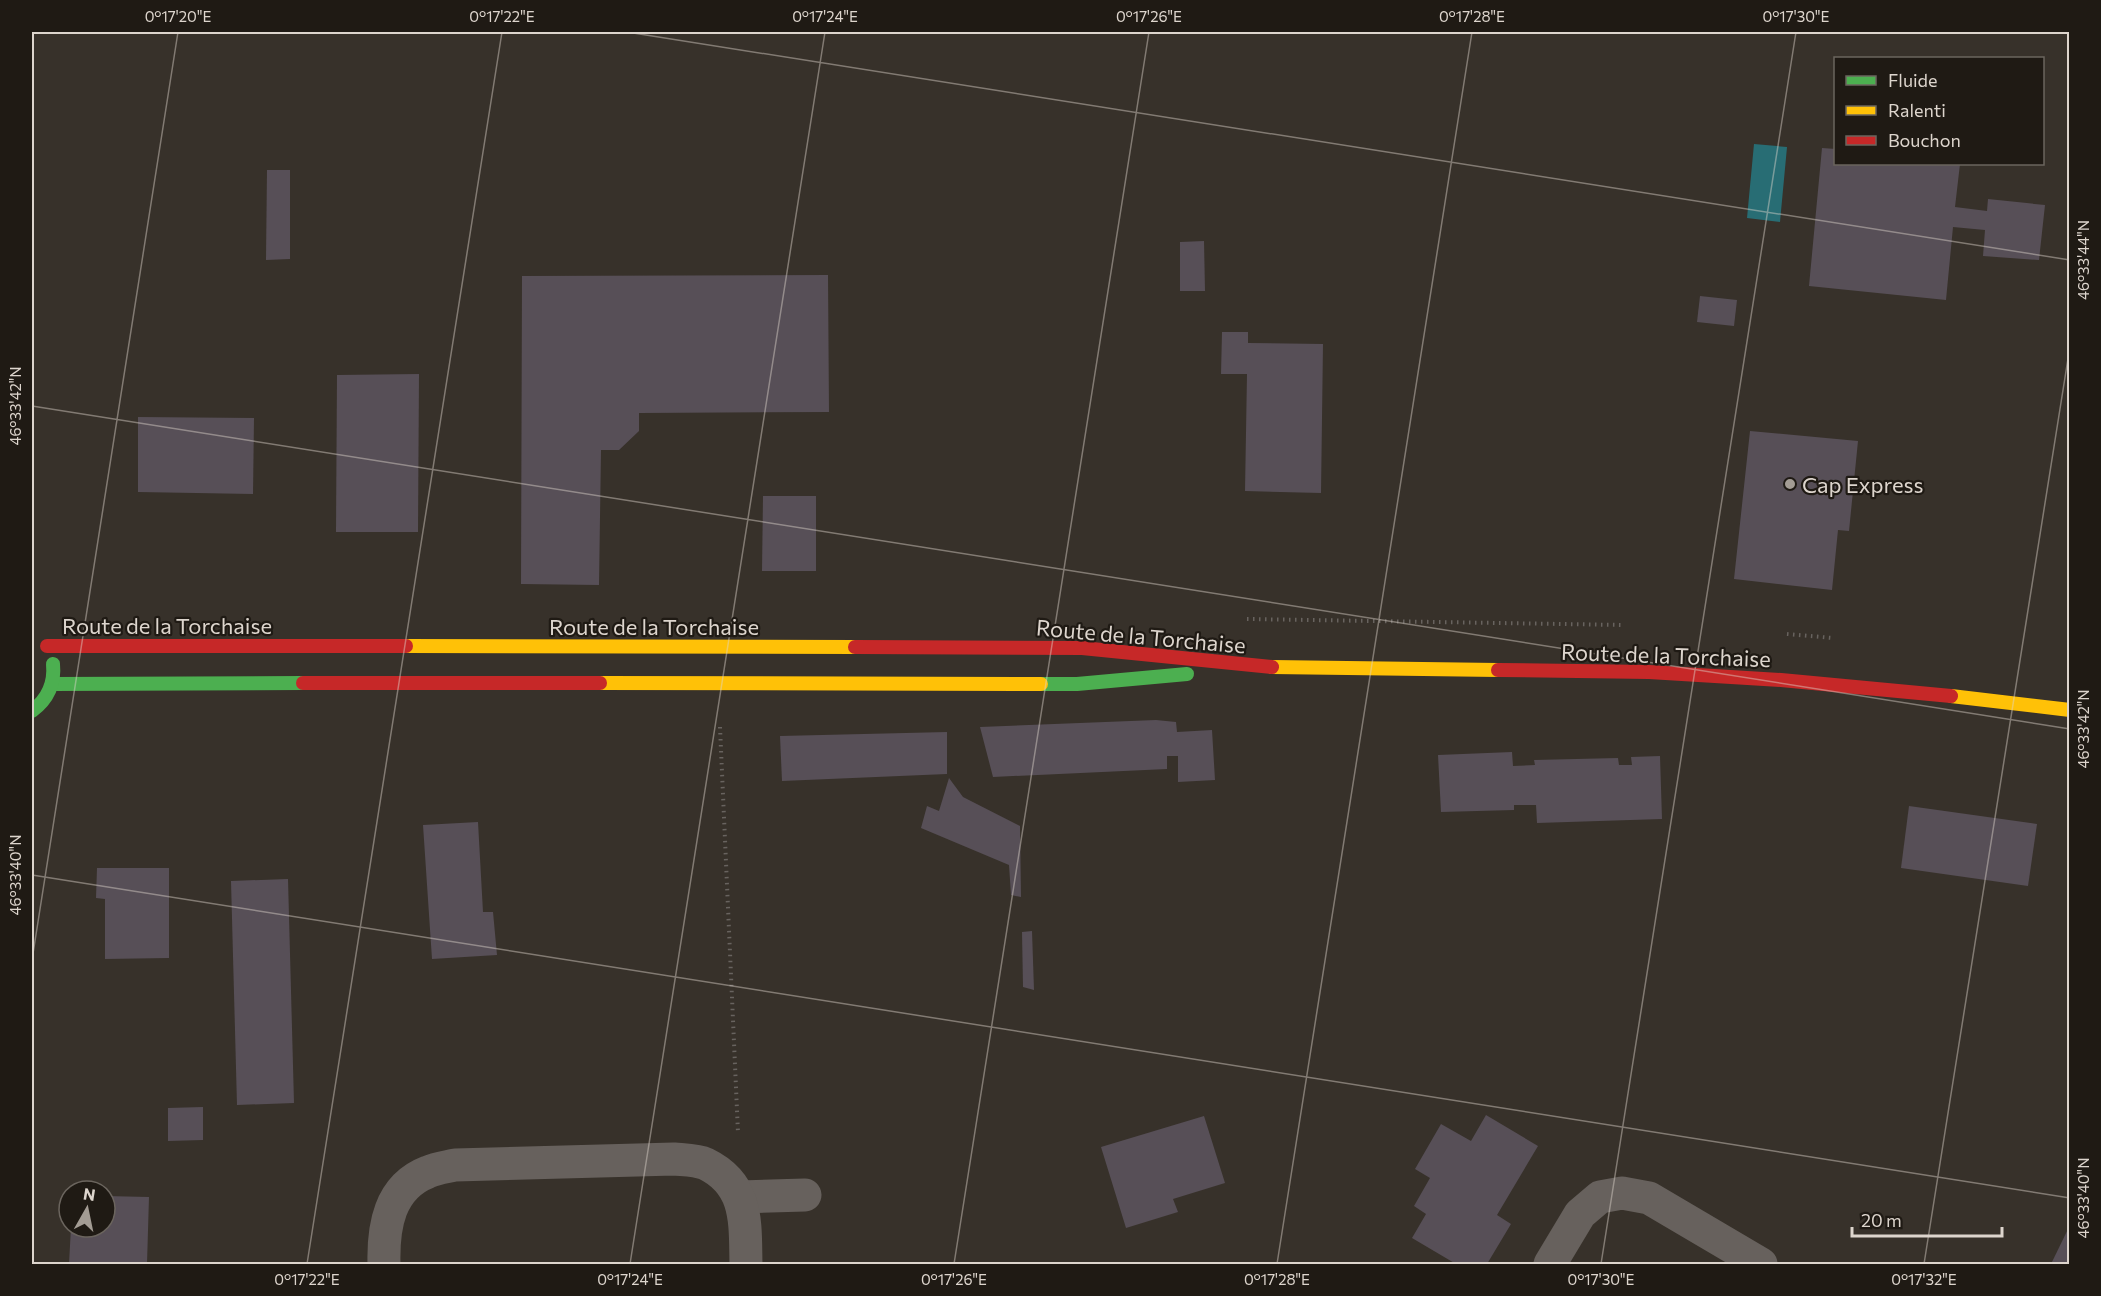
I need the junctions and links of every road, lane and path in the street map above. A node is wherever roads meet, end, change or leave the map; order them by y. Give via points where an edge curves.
1 (1259, 667) junction
2 (52, 684) junction
3 (2070, 710) edge
4 (32, 711) edge
5 (720, 735) dead end
6 (805, 1195) dead end
7 (740, 1197) junction
8 (384, 1264) edge
9 (746, 1264) edge
10 (1550, 1264) edge
11 (1761, 1264) edge

1 - 2 main road, Route de la Torchaise via 1077,684
1 - 2 main road, Route de la Torchaise via 1082,648 43,641 55,671
1 - 3 main road, Route de la Torchaise via 1649,672 1781,680
2 - 4 main road
5 - 7 path
6 - 7 street
7 - 8 street via 724,1176 704,1163 674,1158 455,1165 428,1172 402,1187 389,1211 383,1242
7 - 9 street via 746,1227
10 - 11 street via 1580,1214 1600,1197 1622,1193 1649,1198

